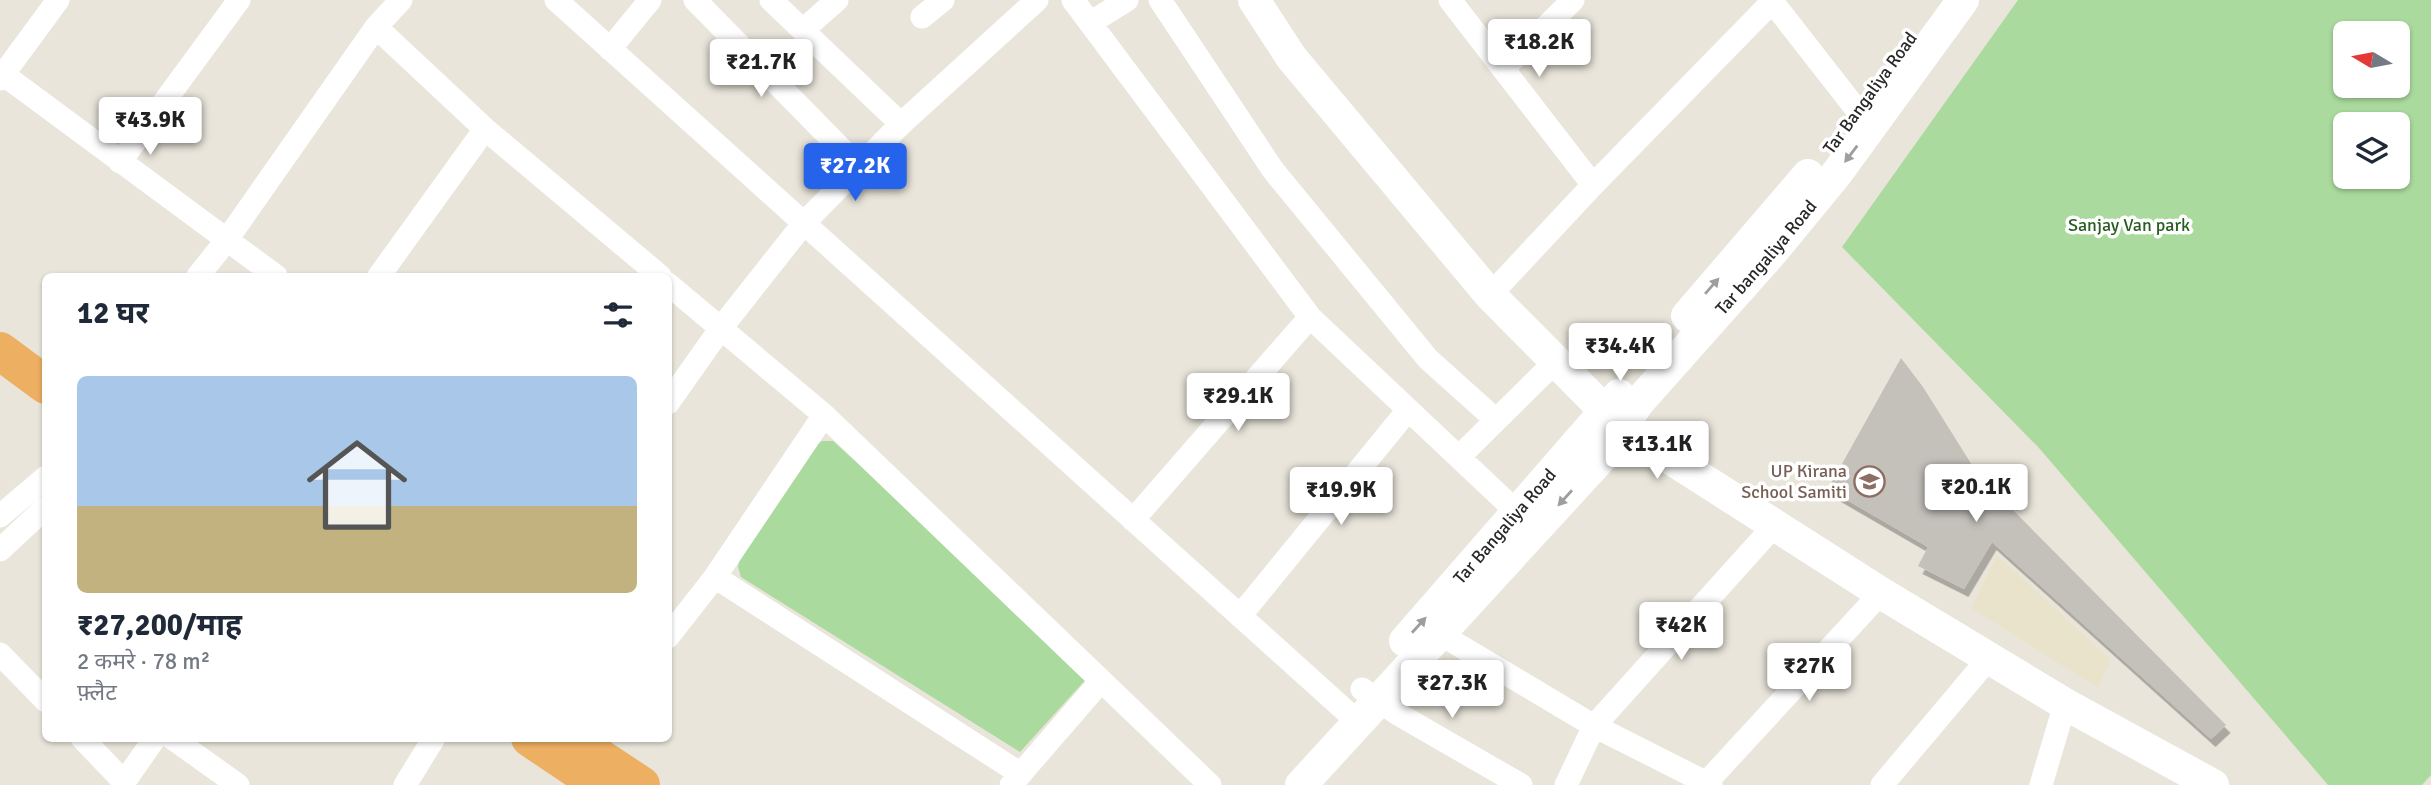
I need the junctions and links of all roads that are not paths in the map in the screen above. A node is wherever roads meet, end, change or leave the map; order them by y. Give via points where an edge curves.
1 (58, 0) edge
2 (239, 0) edge
3 (401, 0) edge
4 (556, 0) edge
5 (650, 0) edge
6 (695, 0) edge
7 (771, 0) edge
8 (837, 0) edge
9 (943, 0) edge
10 (1037, 0) edge
11 (1073, 0) edge
12 (1127, 0) edge
13 (1160, 0) edge
14 (1254, 0) edge
15 (1450, 0) edge
16 (1573, 0) edge
17 (1771, 1) edge
18 (1944, 9) edge
19 (922, 18) dead end
20 (1090, 23) junction
21 (376, 27) junction
22 (803, 30) junction
23 (610, 49) junction
24 (1503, 69) junction
25 (1, 75) edge
26 (1864, 119) junction
27 (901, 124) junction
28 (485, 129) junction
29 (120, 162) junction
30 (859, 167) junction
31 (1593, 185) junction
32 (804, 223) junction
33 (226, 241) junction
34 (200, 273) edge
35 (272, 273) edge
36 (381, 273) edge
37 (656, 273) edge
38 (672, 287) edge
39 (1490, 295) junction
40 (1310, 317) junction
41 (721, 328) junction
42 (0, 331) edge
43 (0, 351) edge
44 (42, 360) edge
45 (1556, 361) junction
46 (42, 382) edge
47 (672, 397) edge
48 (1408, 410) junction
49 (824, 415) junction
50 (1614, 419) junction
51 (1496, 421) junction
52 (1459, 457) junction
53 (42, 480) edge
54 (42, 511) edge
55 (1, 513) edge
56 (1518, 513) junction
57 (1133, 520) junction
58 (1774, 526) junction
59 (0, 550) edge
60 (715, 577) junction
61 (1881, 593) junction
62 (1240, 616) junction
63 (672, 632) edge
64 (1440, 634) junction
65 (0, 654) edge
66 (1989, 658) junction
67 (1101, 681) junction
68 (42, 697) edge
69 (2065, 704) junction
70 (1361, 705) junction
71 (1594, 726) junction
72 (86, 742) edge
73 (152, 742) edge
74 (178, 742) edge
75 (432, 742) edge
76 (536, 742) edge
77 (583, 742) edge
78 (1016, 779) edge
79 (123, 783) edge
80 (1298, 784) edge
81 (1708, 784) edge
82 (238, 785) edge
83 (405, 785) edge
84 (600, 785) edge
85 (641, 785) edge
86 (1210, 785) edge
87 (1521, 785) edge
88 (1566, 785) edge
89 (1882, 785) edge
90 (2041, 785) edge
91 (2213, 785) edge

1 - 25 street
2 - 29 street
3 - 21 street
4 - 23 street
5 - 23 street
6 - 30 street
7 - 22 street
8 - 22 street
9 - 19 street
10 - 27 street
11 - 20 street
12 - 20 street
13 - 51 street via 1272,170 1428,359
14 - 39 street via 1292,57
15 - 24 street
16 - 24 street
17 - 26 street
17 - 31 street
18 - 26 street, Tar bangaliya Road
20 - 40 street
21 - 28 street
21 - 33 street
22 - 27 street
23 - 32 street
24 - 31 street
25 - 29 street
26 - 50 street, Tar Bangaliya Road via 1814,168
27 - 30 street
28 - 36 street
28 - 37 street
29 - 33 street
30 - 32 street
31 - 39 street
32 - 41 street
32 - 57 street
33 - 34 street
33 - 35 street
38 - 41 street
39 - 45 street
40 - 48 street
40 - 57 street
41 - 47 street
41 - 49 street
42 - 44 highway
43 - 46 highway
45 - 50 street
45 - 51 street
48 - 52 street
48 - 62 street
49 - 60 street
49 - 67 street
50 - 56 street, Tar Bangaliya Road
50 - 58 street
50 -> 64 street, Tar bangaliya Road via 1601,458
51 - 52 street
52 - 56 street
53 - 55 street
54 - 59 street
70 -> 56 street, Tar Bangaliya Road
57 - 62 street
58 - 61 street
58 - 71 street
60 - 63 street
60 - 78 street
61 - 66 street
61 - 81 street
62 - 70 street
64 - 70 street, Tar bangaliya Road
64 - 71 street
65 - 68 street
66 - 69 street
66 - 89 street
67 - 78 street
67 - 86 street
69 - 90 street
69 - 91 street
70 - 80 street, Tar bangaliya Road
70 - 87 street
71 - 81 street
71 - 88 street
72 - 79 street
73 - 79 street
74 - 82 street
75 - 83 street
76 - 84 highway
77 - 85 highway

